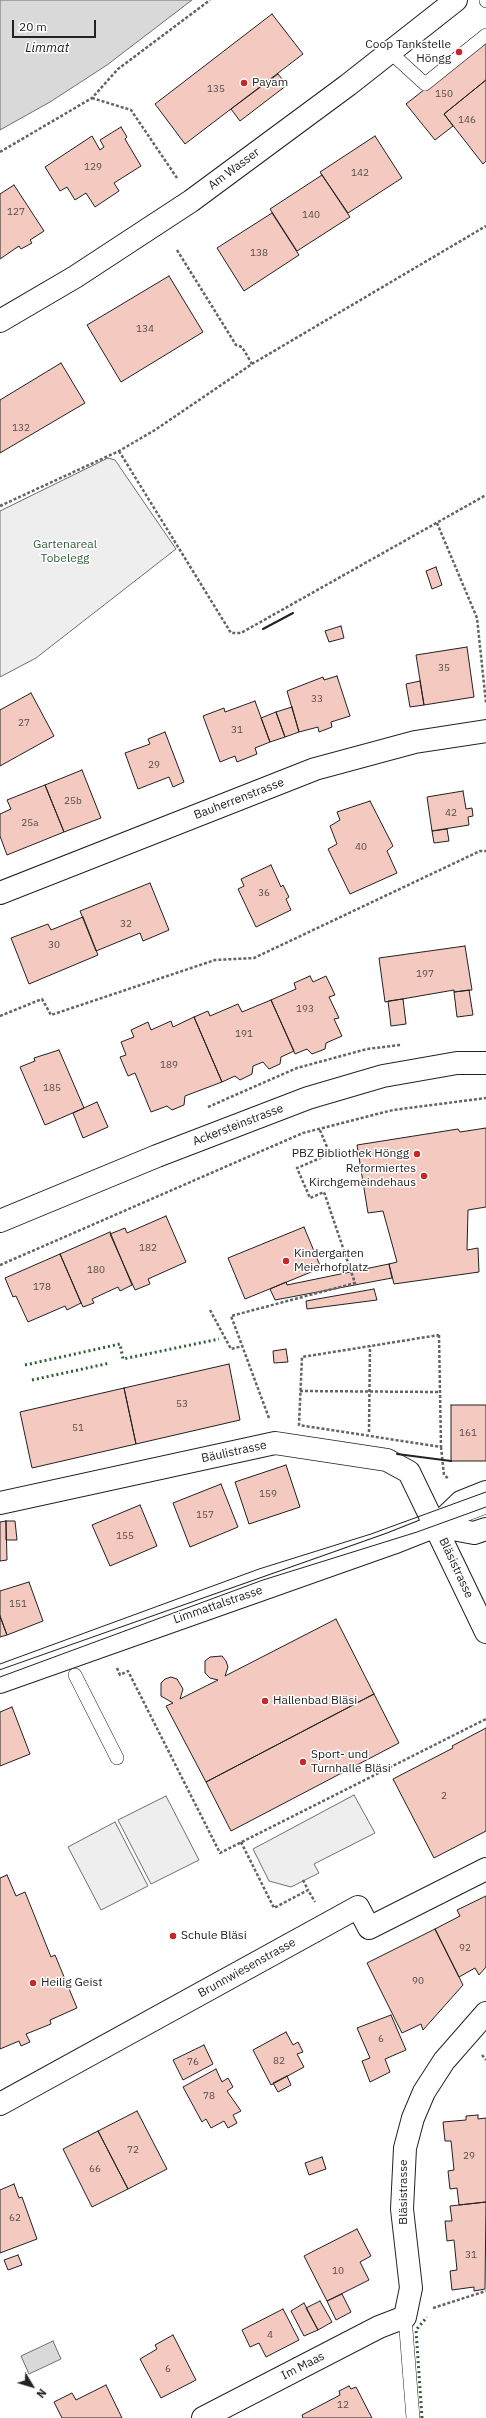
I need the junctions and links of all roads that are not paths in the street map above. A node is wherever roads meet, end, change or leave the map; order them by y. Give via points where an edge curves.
1 (456, 0) edge
2 (486, 35) edge
3 (390, 52) junction
4 (0, 321) edge
5 (486, 731) edge
6 (0, 893) edge
7 (486, 1063) edge
8 (0, 1221) edge
9 (486, 1492) edge
10 (0, 1504) edge
11 (486, 1507) edge
12 (436, 1526) junction
13 (486, 1529) edge
14 (486, 1632) edge
15 (75, 1675) dead end
16 (0, 1682) edge
17 (117, 1758) dead end
18 (486, 1869) edge
19 (486, 2013) edge
20 (0, 2104) edge
21 (405, 2317) junction
22 (203, 2418) edge
23 (413, 2418) edge

1 - 3 street, Am Wasser
2 - 3 lane via 425,84
3 - 4 street, Am Wasser via 191,201 75,277
5 - 6 street, Bauherrenstrasse via 415,742 315,769
7 - 8 street, Ackersteinstrasse via 457,1063 383,1076 308,1098 157,1156
9 - 12 street, Limmattalstrasse via 461,1502
10 - 12 street, Bäulistrasse via 275,1443 387,1460 409,1472
11 - 12 lane
12 - 13 street via 474,1533
12 - 14 street, Bläsistrasse
12 - 16 street, Limmattalstrasse via 353,1558
15 - 17 lane
18 - 20 street, Brunnwiesenstrasse via 369,1928 358,1907
19 - 21 street, Bläsistrasse via 444,2061 424,2092 413,2118 407,2141 402,2209 411,2288
21 - 22 street, Im Maas via 379,2327
21 - 23 lane, Bläsistrasse

